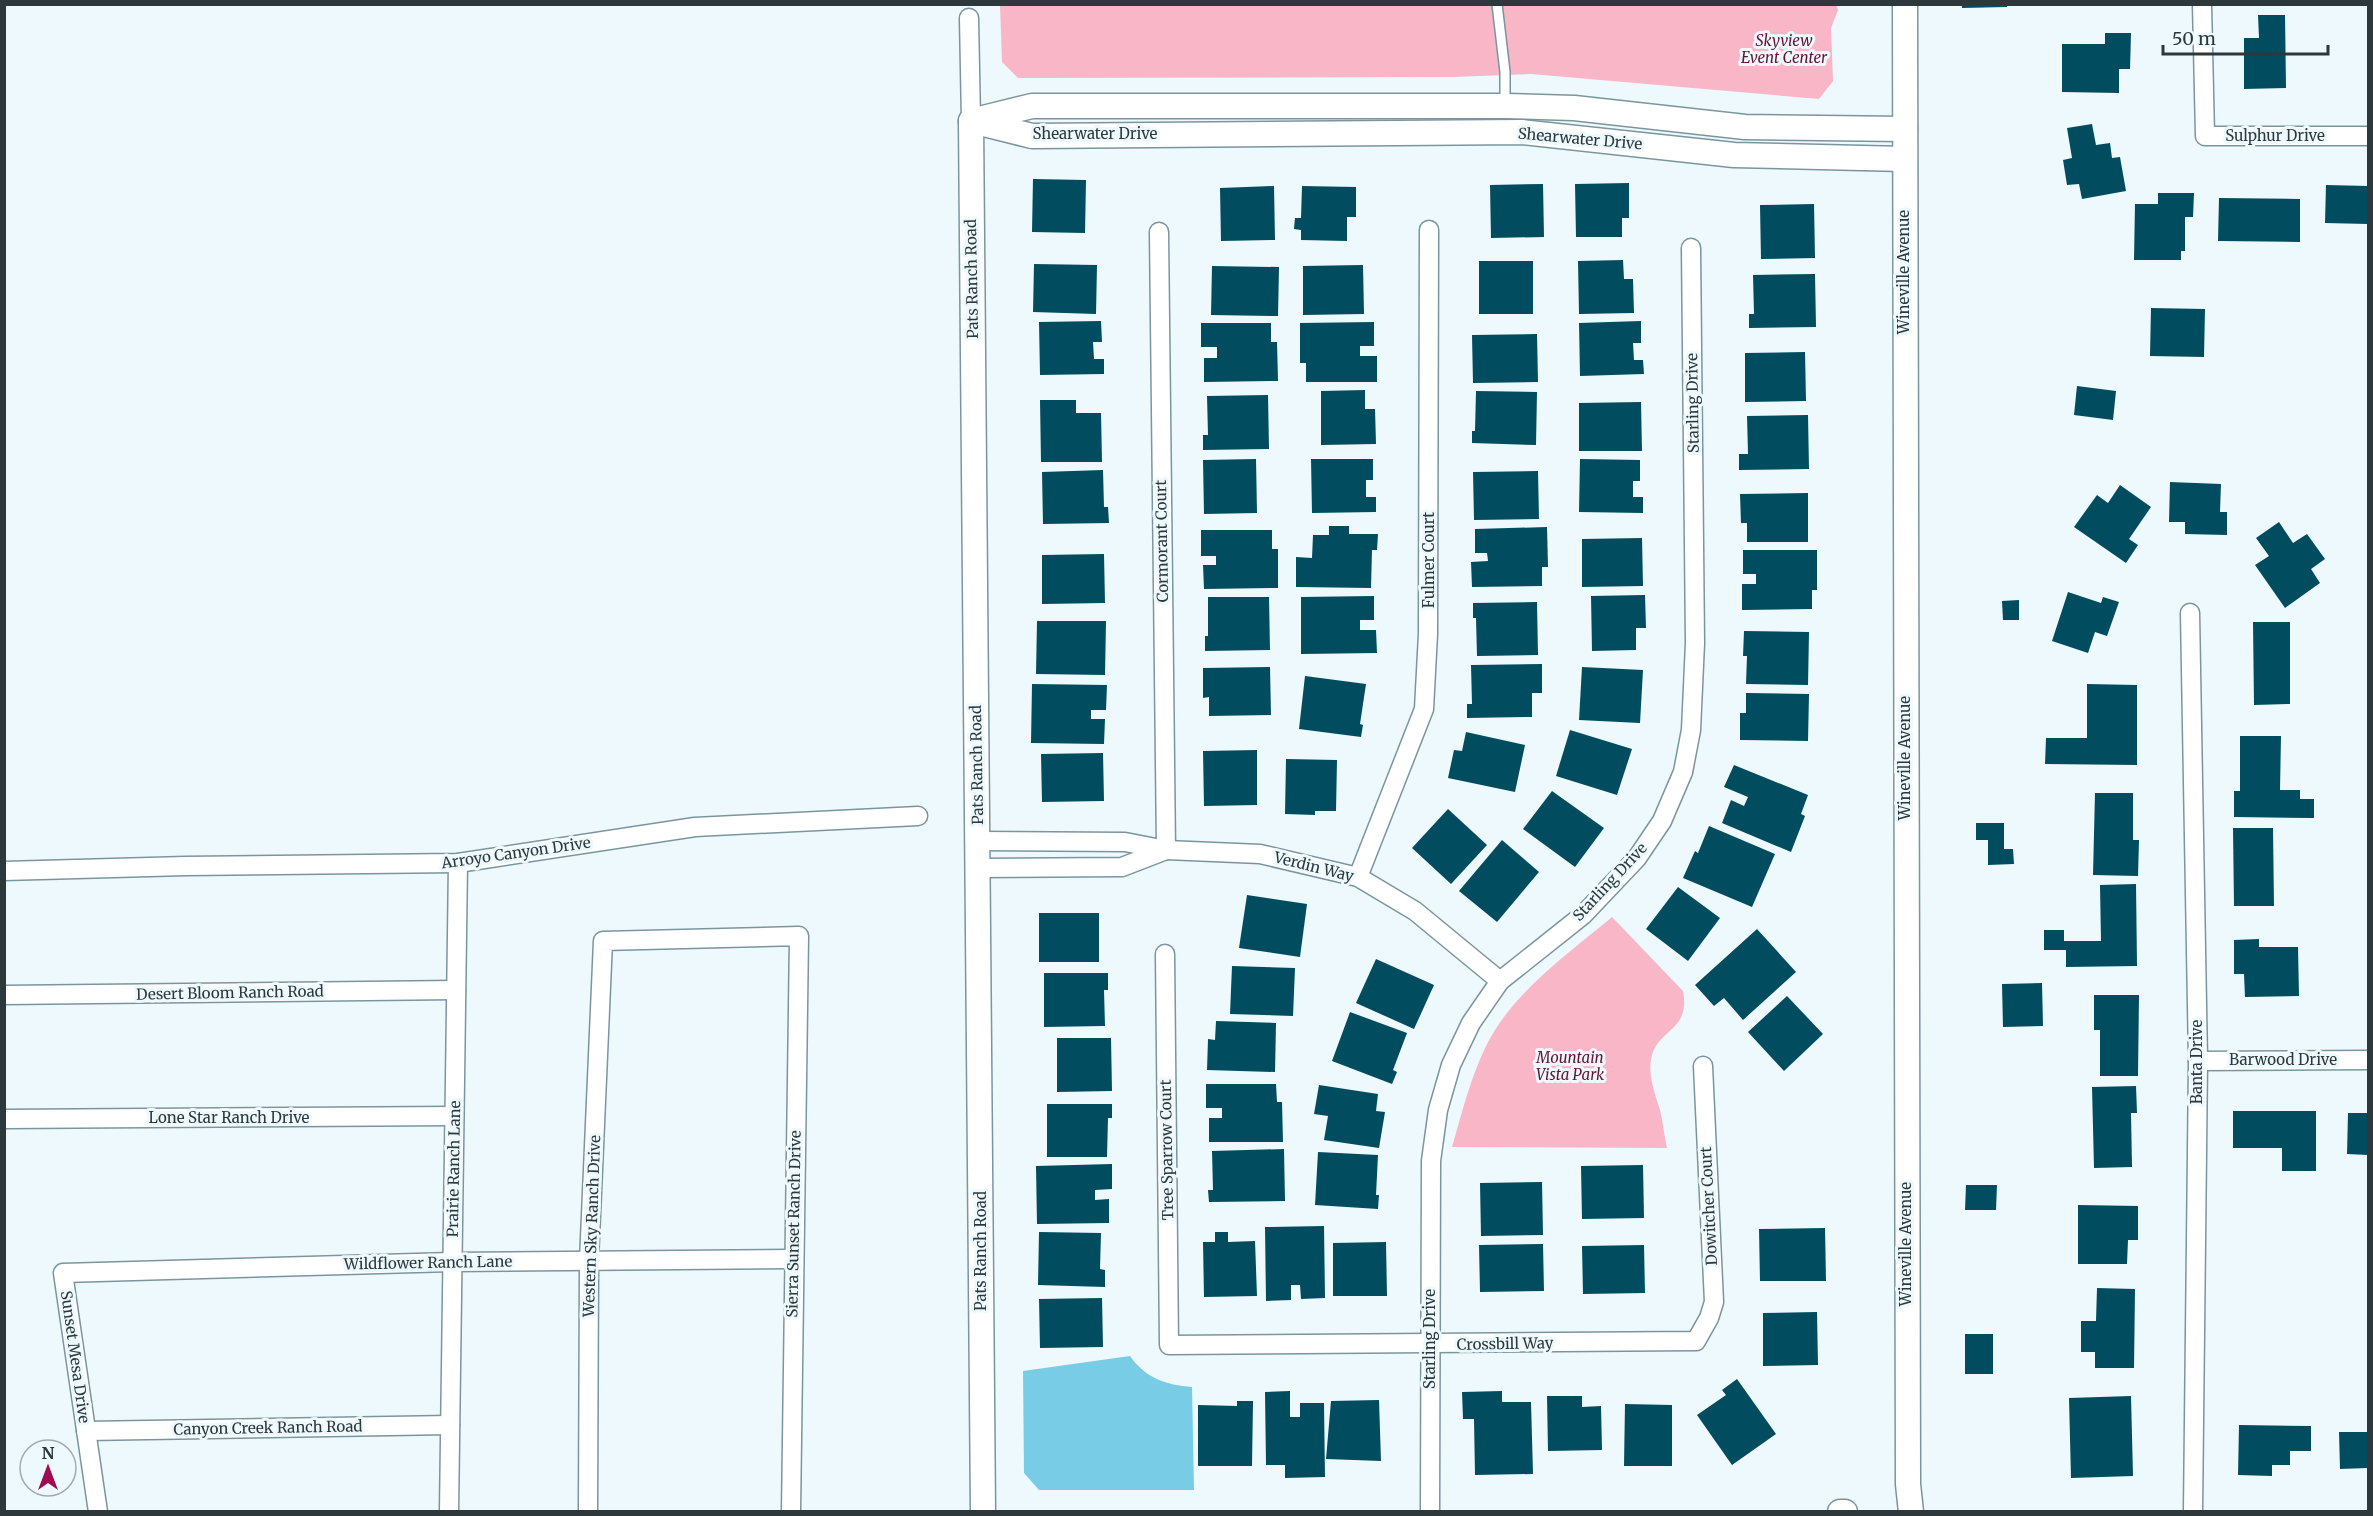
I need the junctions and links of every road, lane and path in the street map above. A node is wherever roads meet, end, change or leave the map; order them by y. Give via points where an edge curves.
1 (1497, 4) edge
2 (1905, 4) edge
3 (2202, 4) edge
4 (969, 18) dead end
5 (1505, 106) junction
6 (970, 121) junction
7 (1905, 129) junction
8 (2368, 136) edge
9 (1905, 159) junction
10 (1429, 231) dead end
11 (1159, 232) dead end
12 (1691, 248) dead end
13 (2190, 613) dead end
14 (918, 816) dead end
15 (977, 841) junction
16 (1166, 850) junction
17 (458, 863) junction
18 (978, 868) junction
19 (4, 870) edge
20 (1358, 877) junction
21 (603, 941) joint
22 (1165, 954) dead end
23 (1500, 981) junction
24 (456, 990) junction
25 (4, 995) edge
26 (2198, 1060) junction
27 (2368, 1060) edge
28 (1703, 1066) dead end
29 (454, 1116) junction
30 (5, 1119) edge
31 (793, 1259) junction
32 (589, 1261) junction
33 (452, 1262) junction
34 (63, 1273) joint
35 (1696, 1341) joint
36 (1169, 1345) joint
37 (1431, 1345) junction
38 (450, 1425) junction
39 (86, 1431) junction
40 (98, 1512) edge
41 (449, 1512) edge
42 (588, 1512) edge
43 (791, 1512) edge
44 (983, 1512) edge
45 (1430, 1512) edge
46 (1840, 1512) edge
47 (1845, 1512) edge
48 (1911, 1512) edge
49 (2193, 1512) edge

1 - 5 lane
2 - 7 street, Wineville Avenue
3 - 8 street, Sulphur Drive via 2205,136
4 - 6 street, Pats Ranch Road
5 - 6 street, Shearwater Drive via 1032,106
5 - 7 street, Shearwater Drive via 1574,108 1744,127
6 - 9 street, Shearwater Drive via 1032,136 1522,132 1734,155
6 - 15 street, Pats Ranch Road
7 - 9 street, Wineville Avenue
9 - 48 street, Wineville Avenue via 1906,1232
10 - 20 street, Fulmer Court via 1428,634 1424,709
11 - 16 street, Cormorant Court
12 - 23 street, Starling Drive via 1695,643 1691,730 1683,772 1662,821 1637,858 1583,915
13 - 26 street, Banta Drive
14 - 17 street, Arroyo Canyon Drive via 695,826
15 - 16 street, Verdin Way via 1125,842
15 - 18 street, Pats Ranch Road
16 - 18 street, Verdin Way via 1122,867
16 - 20 street, Verdin Way via 1260,854
17 - 19 street, Arroyo Canyon Drive
17 - 24 street, Prairie Ranch Lane
18 - 44 street, Pats Ranch Road
20 - 23 street, Verdin Way via 1415,911
21 - 31 street, Sierra Sunset Ranch Drive via 799,936
21 - 32 street, Western Sky Ranch Drive
22 - 36 street, Tree Sparrow Court
23 - 37 street, Starling Drive via 1451,1065 1438,1110 1431,1161
24 - 25 street, Desert Bloom Ranch Road
24 - 29 street, Prairie Ranch Lane
26 - 27 street, Barwood Drive
26 - 49 street, Banta Drive
28 - 35 street, Dowitcher Court via 1714,1302
29 - 30 street, Lone Star Ranch Drive
29 - 33 street, Prairie Ranch Lane
31 - 32 street, Wildflower Ranch Lane
31 - 43 street, Sierra Sunset Ranch Drive
32 - 33 street, Wildflower Ranch Lane
32 - 42 street, Western Sky Ranch Drive
33 - 34 street, Wildflower Ranch Lane
33 - 38 street, Prairie Ranch Lane
34 - 39 street, Sunset Mesa Drive
35 - 37 street, Crossbill Way
36 - 37 street, Crossbill Way
37 - 45 street, Starling Drive
38 - 39 street, Canyon Creek Ranch Road
38 - 41 street, Prairie Ranch Lane
39 - 40 street, Sunset Mesa Drive
46 - 47 street

